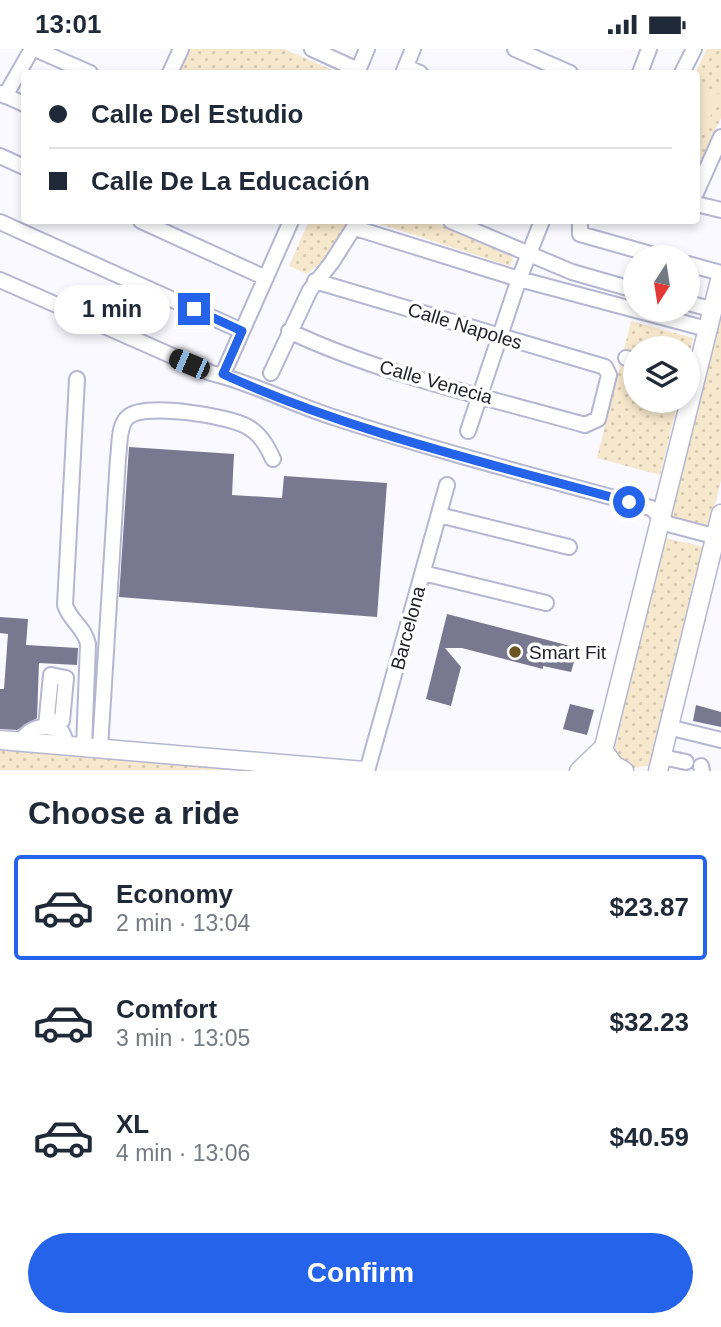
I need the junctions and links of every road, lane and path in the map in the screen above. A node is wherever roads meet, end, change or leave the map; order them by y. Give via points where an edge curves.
1 (33, 49) edge
2 (312, 49) edge
3 (367, 49) edge
4 (413, 49) edge
5 (515, 49) edge
6 (649, 49) edge
7 (694, 49) edge
8 (177, 50) edge
9 (83, 70) edge
10 (171, 70) edge
11 (353, 70) edge
12 (358, 70) edge
13 (404, 70) edge
14 (563, 70) edge
15 (641, 70) edge
16 (684, 70) edge
17 (3, 94) edge
18 (21, 103) edge
19 (721, 137) edge
20 (0, 156) edge
21 (21, 166) edge
22 (700, 184) edge
23 (700, 205) edge
24 (721, 210) edge
25 (0, 222) edge
26 (148, 224) edge
27 (286, 224) edge
28 (357, 224) edge
29 (458, 224) edge
30 (541, 224) edge
31 (579, 224) edge
32 (623, 247) edge
33 (528, 254) junction
34 (700, 268) edge
35 (721, 275) edge
36 (266, 278) junction
37 (519, 279) junction
38 (0, 280) edge
39 (315, 281) junction
40 (623, 287) edge
41 (623, 306) edge
42 (700, 306) edge
43 (711, 309) junction
44 (681, 322) edge
45 (707, 329) junction
46 (242, 331) junction
47 (289, 331) junction
48 (499, 337) junction
49 (700, 350) edge
50 (271, 373) dead end
51 (223, 374) junction
52 (77, 379) dead end
53 (479, 395) junction
54 (683, 413) edge
55 (585, 425) joint
56 (468, 431) dead end
57 (273, 459) dead end
58 (447, 485) dead end
59 (721, 514) edge
60 (439, 515) junction
61 (661, 516) junction
62 (718, 538) edge
63 (569, 547) dead end
64 (423, 573) junction
65 (546, 603) dead end
66 (668, 727) junction
67 (0, 740) edge
68 (721, 740) edge
69 (20, 741) junction
70 (84, 747) junction
71 (602, 749) junction
72 (686, 762) dead end
73 (192, 763) edge
74 (657, 765) edge
75 (365, 771) edge
76 (579, 771) edge
77 (598, 771) edge
78 (624, 771) edge

1 - 9 street
1 - 17 street
2 - 11 street
3 - 12 street
4 - 13 street
5 - 14 street
6 - 15 street
7 - 16 street
8 - 10 street
17 - 18 street
19 - 22 street
20 - 21 street
23 - 24 street
25 - 46 street
26 - 36 street
27 - 36 street
28 - 37 street
28 - 39 street
29 - 33 street
30 - 33 street
31 - 32 street via 578,232 585,237
33 - 37 street
33 - 40 street
34 - 35 street
35 - 43 main road
36 - 46 street
37 - 41 street
37 - 48 street
38 - 51 street via 211,373
39 - 47 street
39 - 48 street, Calle Napoles
42 - 43 street
43 - 45 main road
44 - 45 street
45 - 49 main road
46 - 51 street
47 - 50 street
47 - 53 street, Calle Venecia via 323,347
48 - 53 street
48 - 55 street, Calle Napoles via 605,367 609,375 598,419
51 - 61 street via 335,418 651,508
52 - 70 street via 65,605 69,617 87,636
53 - 55 street, Calle Venecia
53 - 56 street
54 - 61 main road
57 - 70 street via 256,433 233,421 155,411 125,419
58 - 60 street, Barcelona
59 - 62 main road
60 - 63 street
60 - 64 street, Barcelona
61 - 62 street via 668,524
61 - 71 main road
62 - 66 main road
64 - 65 street
64 - 75 street, Barcelona
66 - 68 street
66 - 74 main road
67 - 69 main road
69 - 70 main road
69 - 70 street via 47,724
70 - 73 main road
71 - 76 main road
71 - 77 main road
71 - 78 main road
72 - 74 street
73 - 75 main road

